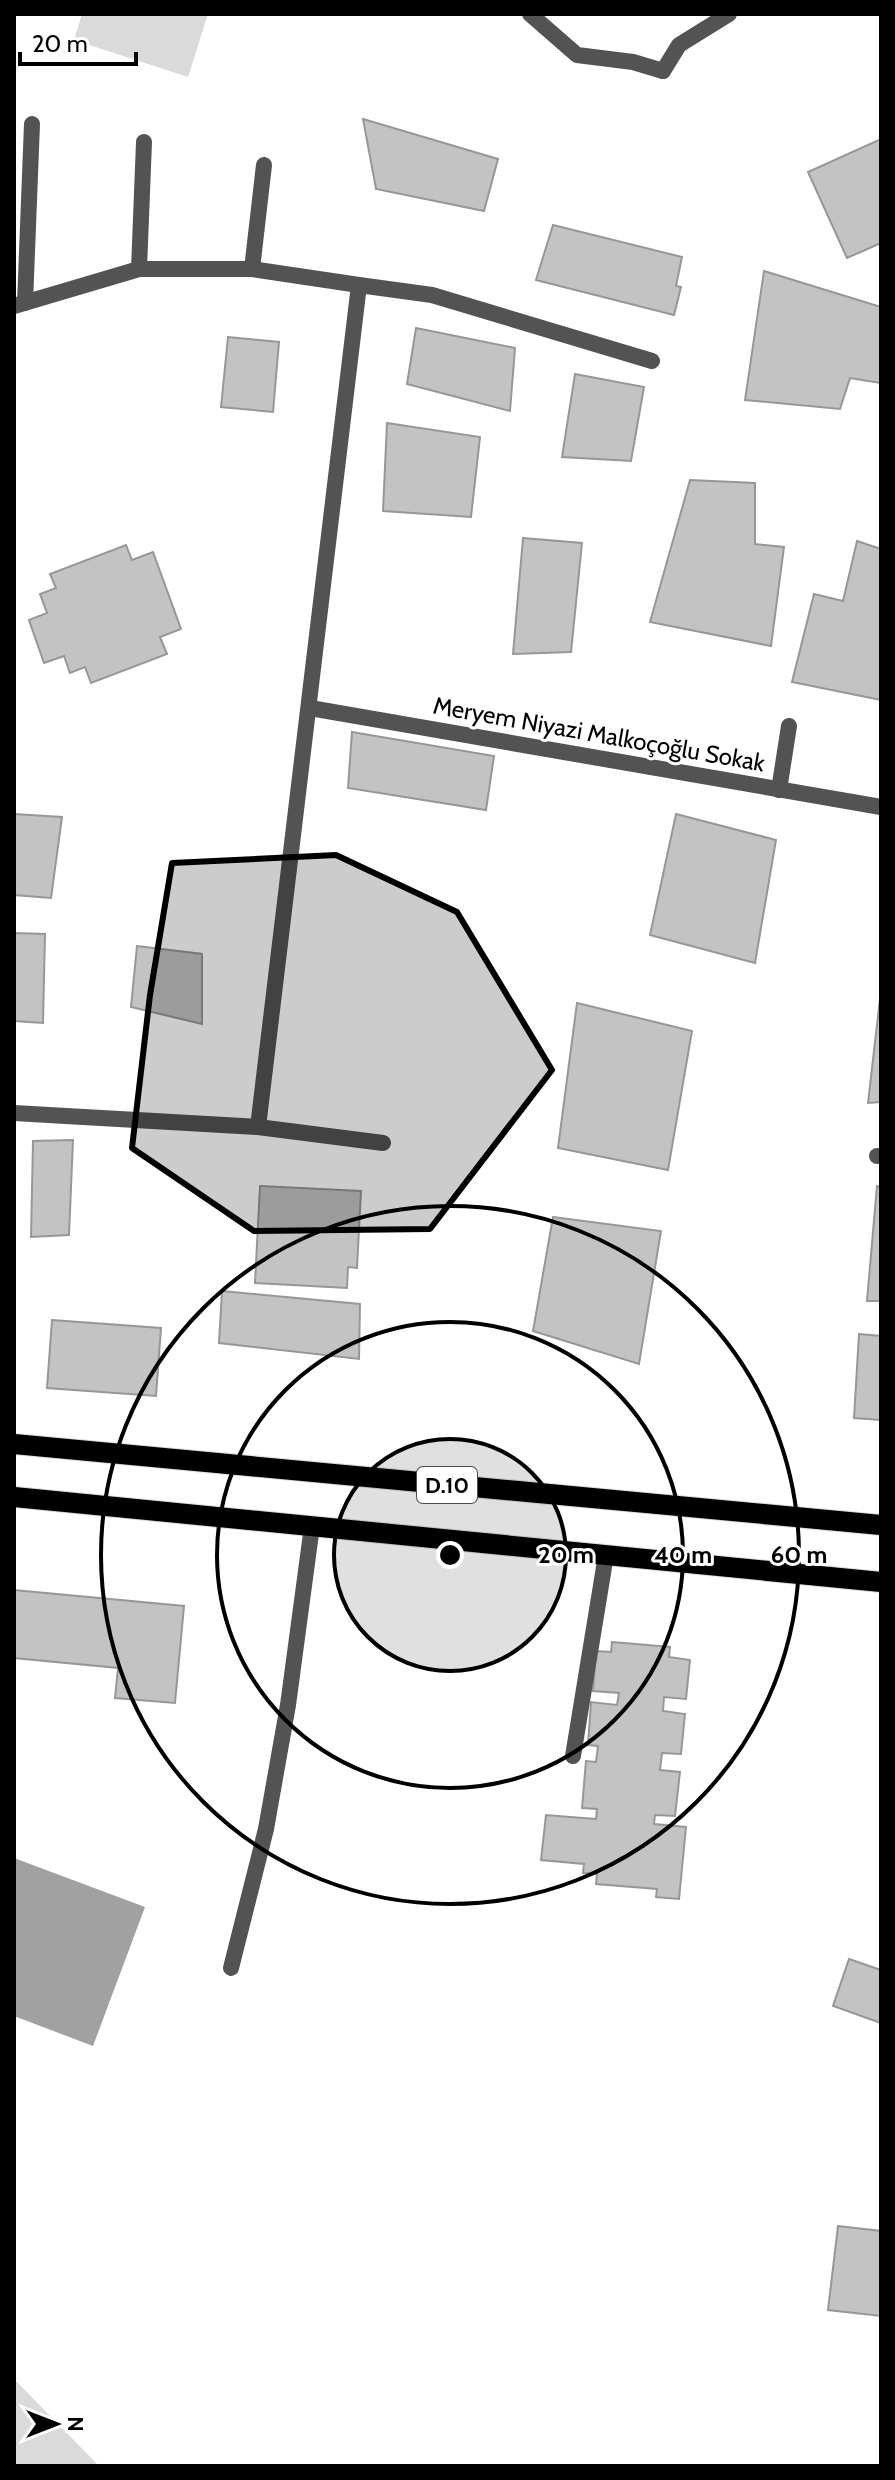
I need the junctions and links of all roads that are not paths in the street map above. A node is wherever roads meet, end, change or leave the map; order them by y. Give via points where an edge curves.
1 (530, 14) edge
2 (729, 14) edge
3 (32, 124) dead end
4 (144, 142) dead end
5 (264, 165) dead end
6 (139, 269) junction
7 (252, 269) junction
8 (359, 285) junction
9 (19, 305) edge
10 (652, 361) dead end
11 (310, 708) junction
12 (789, 726) dead end
13 (779, 790) junction
14 (881, 807) edge
15 (14, 1113) edge
16 (258, 1127) junction
17 (383, 1143) dead end
18 (14, 1444) edge
19 (14, 1497) edge
20 (881, 1525) edge
21 (312, 1526) junction
22 (606, 1555) junction
23 (881, 1582) edge
24 (573, 1756) dead end
25 (231, 1968) dead end

1 - 2 street via 577,55 663,71 679,45
3 - 9 street
4 - 6 street
5 - 7 street
6 - 7 street
6 - 9 street
7 - 8 street
8 - 10 street via 432,295
8 - 11 street
11 - 13 street, Meryem Niyazi Malkoçoğlu Sokak
11 - 16 street
12 - 13 street
13 - 14 street, Meryem Niyazi Malkoçoğlu Sokak
15 - 16 street
16 - 17 street
18 - 20 main road, D.10
19 - 21 main road, D.10
21 - 22 main road, D.10
21 - 25 street via 266,1829
22 - 23 main road, D.10
22 - 24 street

